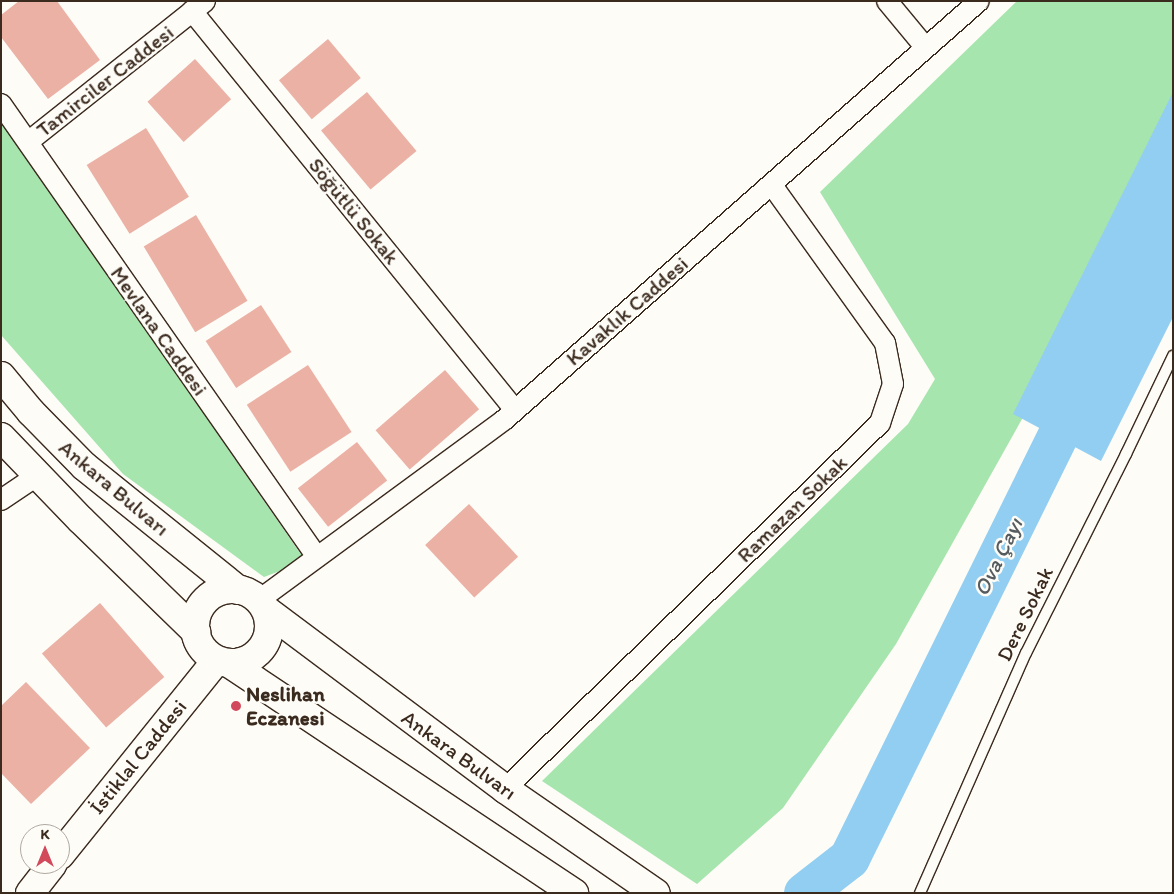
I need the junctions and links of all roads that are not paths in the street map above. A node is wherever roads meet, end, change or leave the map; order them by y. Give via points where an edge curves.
1 (887, 1) edge
2 (979, 1) edge
3 (199, 6) edge
4 (925, 47) junction
5 (1, 104) edge
6 (28, 142) junction
7 (772, 185) junction
8 (1173, 356) edge
9 (1, 376) edge
10 (515, 410) junction
11 (1, 437) edge
12 (38, 475) junction
13 (1, 500) edge
14 (317, 557) junction
15 (254, 600) junction
16 (196, 632) junction
17 (223, 661) junction
18 (505, 789) junction
19 (70, 843) edge
20 (45, 874) edge
21 (30, 893) edge
22 (574, 893) edge
23 (656, 893) edge
24 (920, 893) edge

1 - 4 street
2 - 4 street, Kavaklık Caddesi
3 - 6 street, Tamirciler Caddesi
3 - 10 street, Söğütlü Sokak
4 - 7 street, Kavaklık Caddesi
5 - 6 street, Mevlana Caddesi
6 - 14 street, Mevlana Caddesi
7 - 10 street, Kavaklık Caddesi
7 - 18 street, Ramazan Sokak via 886,343 894,384 880,423
8 - 24 lane, Dere Sokak via 1026,653
9 - 15 main road, Ankara Bulvarı via 84,466
10 - 14 street, Kavaklık Caddesi
11 - 12 main road, Ankara Bulvarı
12 - 13 street
12 - 16 main road, Ankara Bulvarı
14 - 15 street, Kavaklık Caddesi
15 - 16 main road via 227,590 206,600 196,620
15 - 17 main road via 269,623 263,648 242,662
15 - 18 main road, Ankara Bulvarı
16 - 17 main road, Ankara Bulvarı via 206,652
17 - 19 main road, İstiklal Caddesi
17 - 22 main road, Ankara Bulvarı
18 - 23 main road, Ankara Bulvarı
20 - 21 main road

